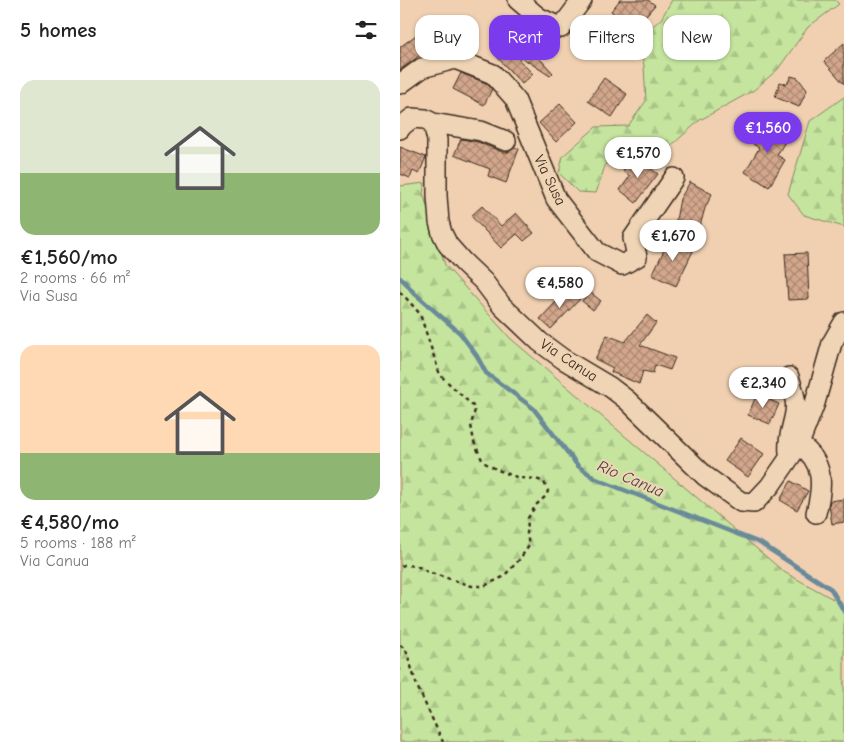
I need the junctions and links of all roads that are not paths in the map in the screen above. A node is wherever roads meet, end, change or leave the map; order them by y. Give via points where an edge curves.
1 (518, 0) edge
2 (582, 0) edge
3 (400, 84) edge
4 (433, 123) junction
5 (400, 129) edge
6 (506, 140) dead end
7 (674, 178) dead end
8 (844, 322) edge
9 (789, 377) dead end
10 (794, 452) junction
11 (816, 514) dead end

1 - 2 street via 538,17 561,28
3 - 7 street, Via Susa via 422,68 455,59 493,74 515,100 556,199 597,252 622,265 638,257 633,238
4 - 5 street via 412,118
4 - 6 street
4 - 10 street, Via Canua via 437,140 437,196 442,233 448,245 502,306 540,342 610,386 705,476 741,502 754,503
8 - 10 street, Via Canua via 832,343 815,403
9 - 10 street via 795,394 795,411 788,446
10 - 11 street via 807,450 819,468 821,482

